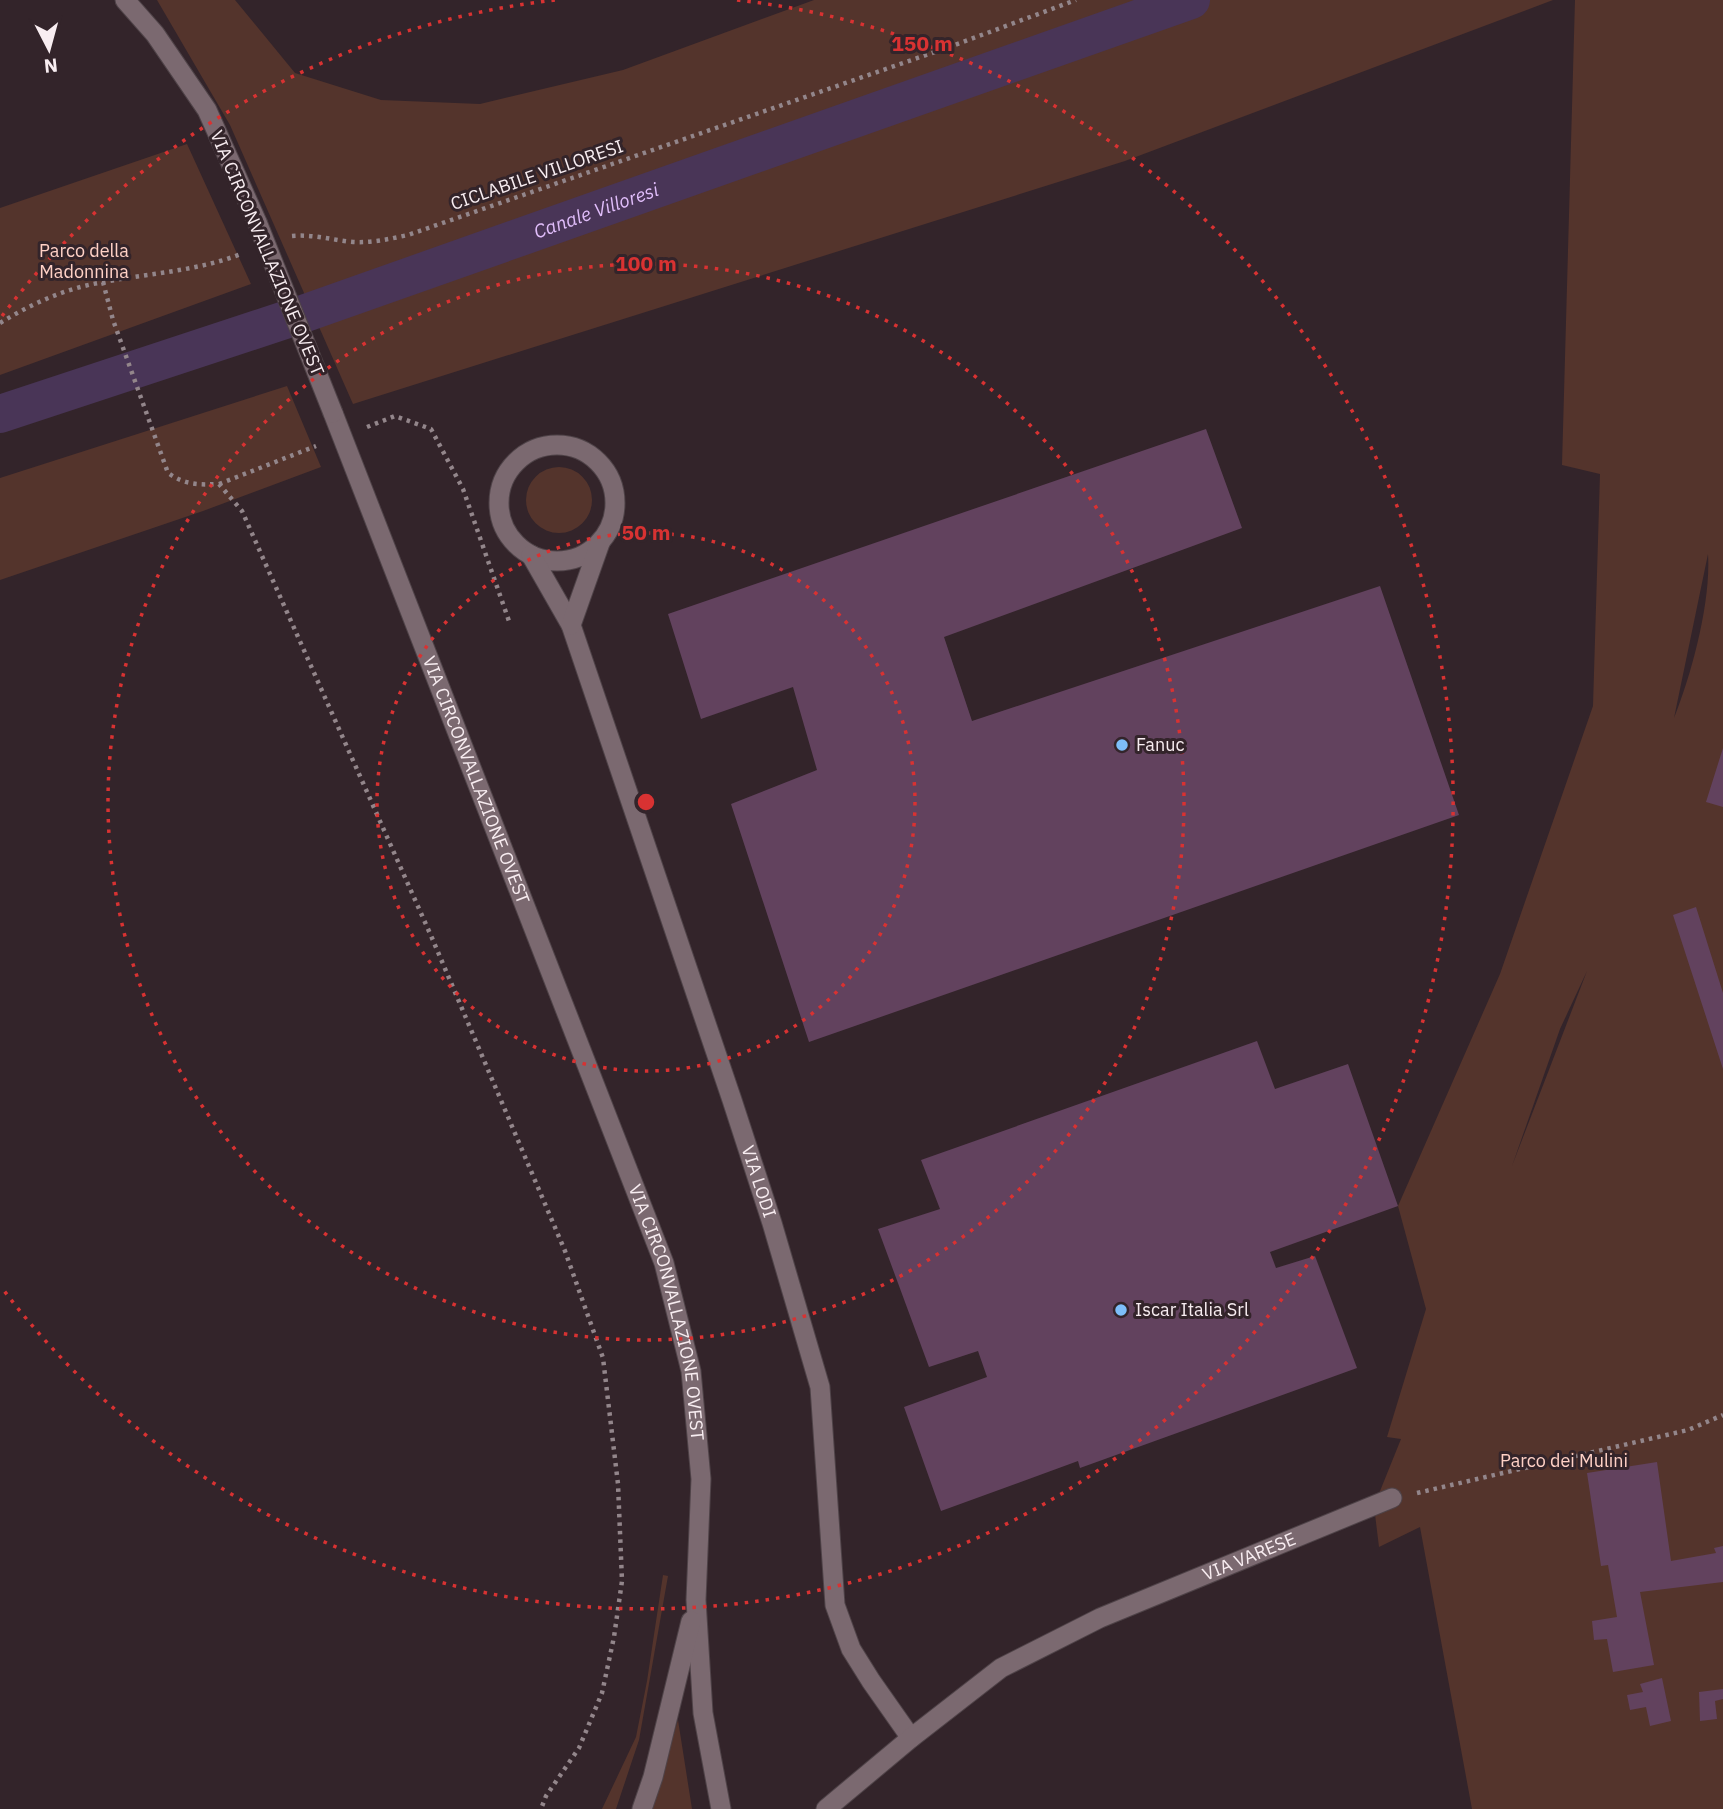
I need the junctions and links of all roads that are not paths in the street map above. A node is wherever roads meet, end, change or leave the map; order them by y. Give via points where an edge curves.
1 (125, 0) edge
2 (600, 543) junction
3 (531, 555) junction
4 (571, 625) junction
5 (1392, 1498) road end
6 (696, 1600) junction
7 (911, 1738) junction
8 (642, 1809) edge
9 (721, 1809) edge
10 (826, 1809) edge

1 - 6 street, VIA CIRCONVALLAZIONE OVEST, bridge via 155,34 207,110 257,222 664,1263 691,1371 701,1479
2 - 3 street via 568,561
2 - 3 street via 615,508 606,471 575,448 537,448 507,472 500,491 504,529
2 - 4 street
3 - 4 street, VIA LODI
4 - 7 street, VIA LODI via 732,1100 820,1387 835,1605 851,1649
5 - 7 street, VIA VARESE via 1100,1618 1001,1668
6 - 8 street
6 - 9 street via 703,1713
7 - 10 street, VIA VARESE

